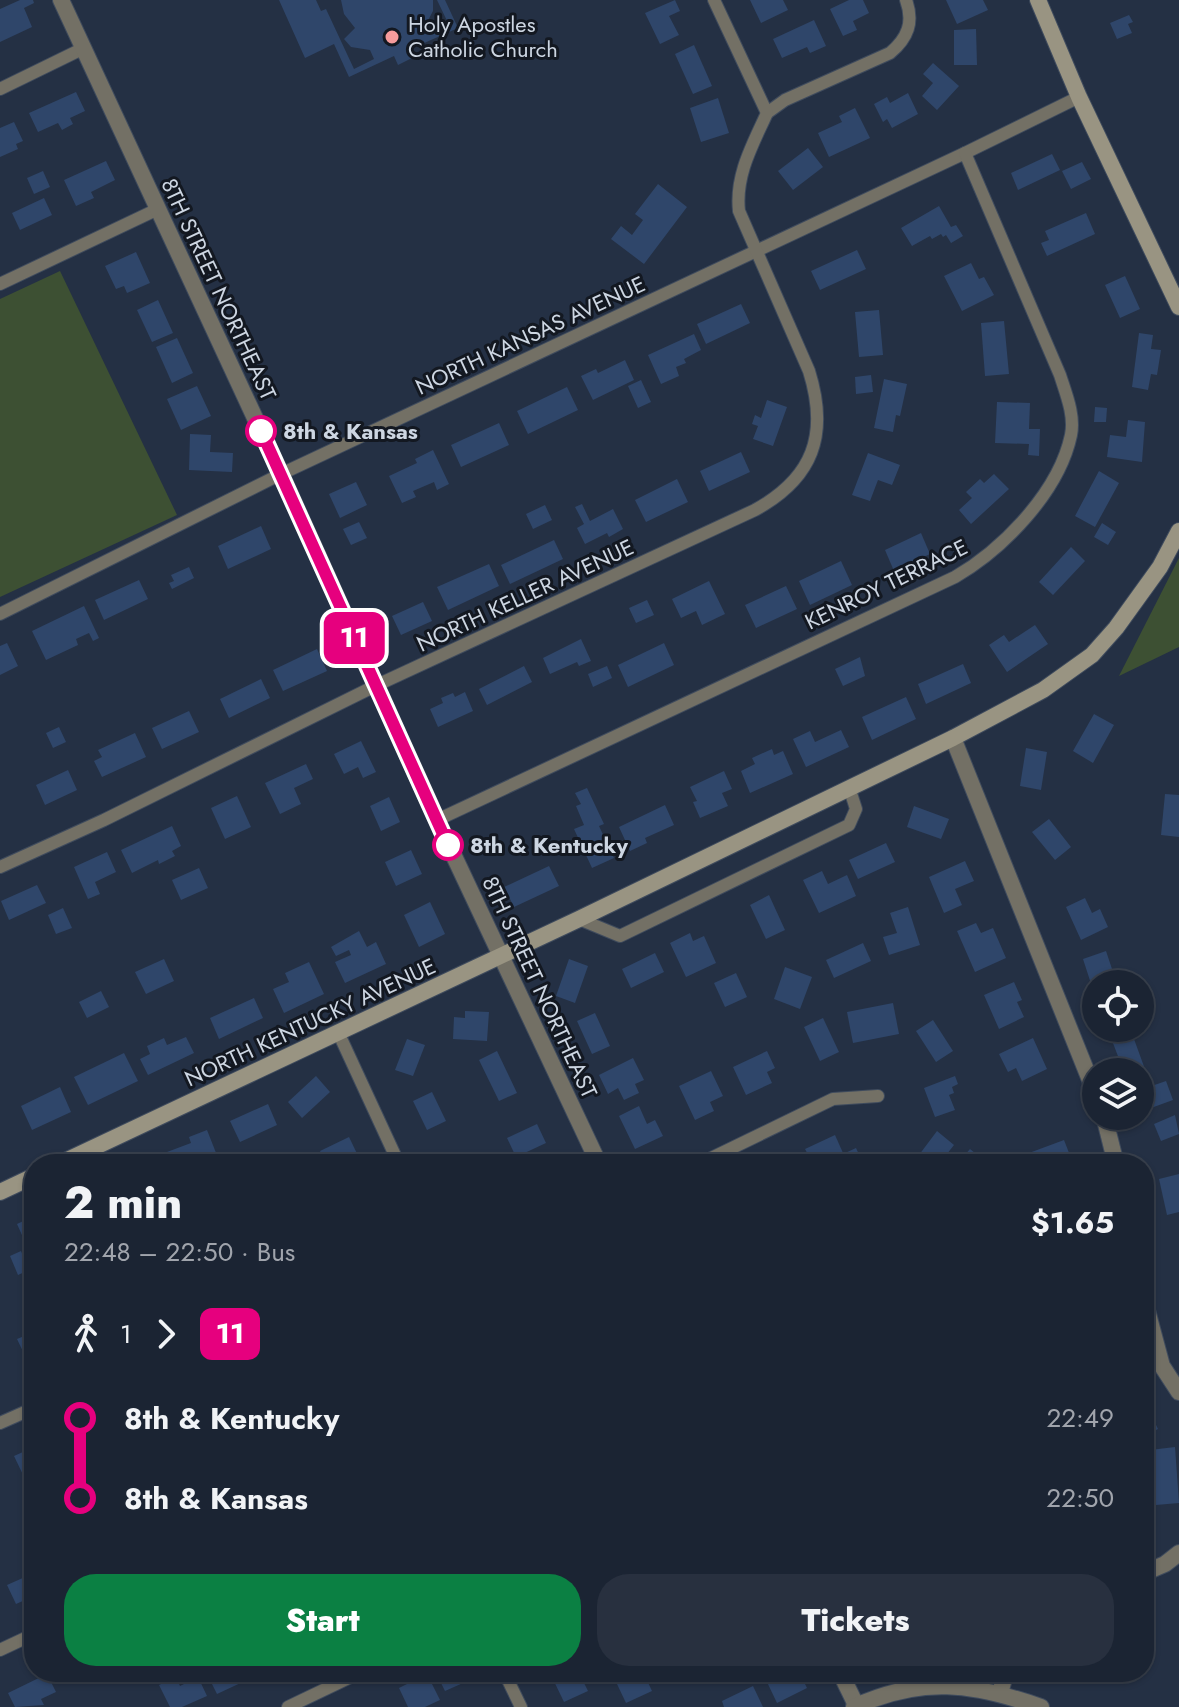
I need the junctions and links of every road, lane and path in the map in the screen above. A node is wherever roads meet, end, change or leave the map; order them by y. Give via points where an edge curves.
1 (61, 0) edge
2 (714, 0) edge
3 (906, 0) edge
4 (1038, 0) edge
5 (84, 48) junction
6 (0, 89) edge
7 (1079, 97) junction
8 (767, 113) junction
9 (965, 153) junction
10 (158, 209) junction
11 (756, 251) junction
12 (0, 284) edge
13 (1179, 307) edge
14 (281, 474) junction
15 (1179, 531) edge
16 (0, 614) edge
17 (375, 686) junction
18 (953, 738) junction
19 (849, 787) junction
20 (437, 820) junction
21 (0, 867) edge
22 (579, 919) junction
23 (500, 956) junction
24 (338, 1032) junction
25 (1082, 1060) edge
26 (878, 1096) dead end
27 (1108, 1130) edge
28 (80, 1154) edge
29 (394, 1154) edge
30 (594, 1154) edge
31 (720, 1154) edge
32 (1114, 1154) edge
33 (24, 1181) edge
34 (0, 1192) edge
35 (1154, 1341) edge
36 (1179, 1392) edge
37 (24, 1412) edge
38 (0, 1423) edge
39 (1179, 1553) edge
40 (1154, 1569) edge
41 (24, 1639) edge
42 (0, 1650) edge
43 (340, 1682) edge
44 (509, 1682) edge
45 (845, 1682) edge
46 (1003, 1682) edge
47 (1000, 1693) junction
48 (288, 1707) edge
49 (521, 1707) edge
50 (856, 1707) edge
51 (1041, 1707) edge

1 - 5 street, 8TH STREET NORTHEAST
2 - 8 street
3 - 8 street via 909,28 890,53
4 - 7 main road
5 - 6 street
5 - 10 street, 8TH STREET NORTHEAST
7 - 9 street, NORTH KANSAS AVENUE
7 - 13 main road
8 - 11 street, NORTH KELLER AVENUE via 738,189 739,211
9 - 11 street, NORTH KANSAS AVENUE
9 - 20 street, KENROY TERRACE via 1070,408 1064,458 1023,520 1002,545 955,577
10 - 12 street
10 - 14 street, 8TH STREET NORTHEAST
11 - 14 street, NORTH KANSAS AVENUE
11 - 17 street, NORTH KELLER AVENUE via 817,396 816,440 796,481 755,510
14 - 16 street, NORTH KANSAS AVENUE
14 - 17 street, 8TH STREET NORTHEAST
15 - 18 main road, NORTH KENTUCKY AVENUE via 1140,598 1092,655 1043,690
17 - 20 street, 8TH STREET NORTHEAST
17 - 21 street, NORTH KELLER AVENUE
18 - 19 main road, NORTH KENTUCKY AVENUE
18 - 25 street
19 - 22 main road, NORTH KENTUCKY AVENUE
19 - 22 street via 856,809 849,825 743,878 620,936
20 - 23 street, 8TH STREET NORTHEAST
22 - 23 main road, NORTH KENTUCKY AVENUE
23 - 24 main road, NORTH KENTUCKY AVENUE
23 - 30 street, 8TH STREET NORTHEAST
24 - 28 main road, NORTH KENTUCKY AVENUE
24 - 29 street
26 - 31 street via 833,1099
27 - 32 street
33 - 34 main road
35 - 36 street
37 - 38 street
39 - 40 street
41 - 42 street
43 - 48 street
44 - 49 street
45 - 50 street
46 - 47 street
47 - 50 street via 930,1685 896,1690
47 - 51 street

